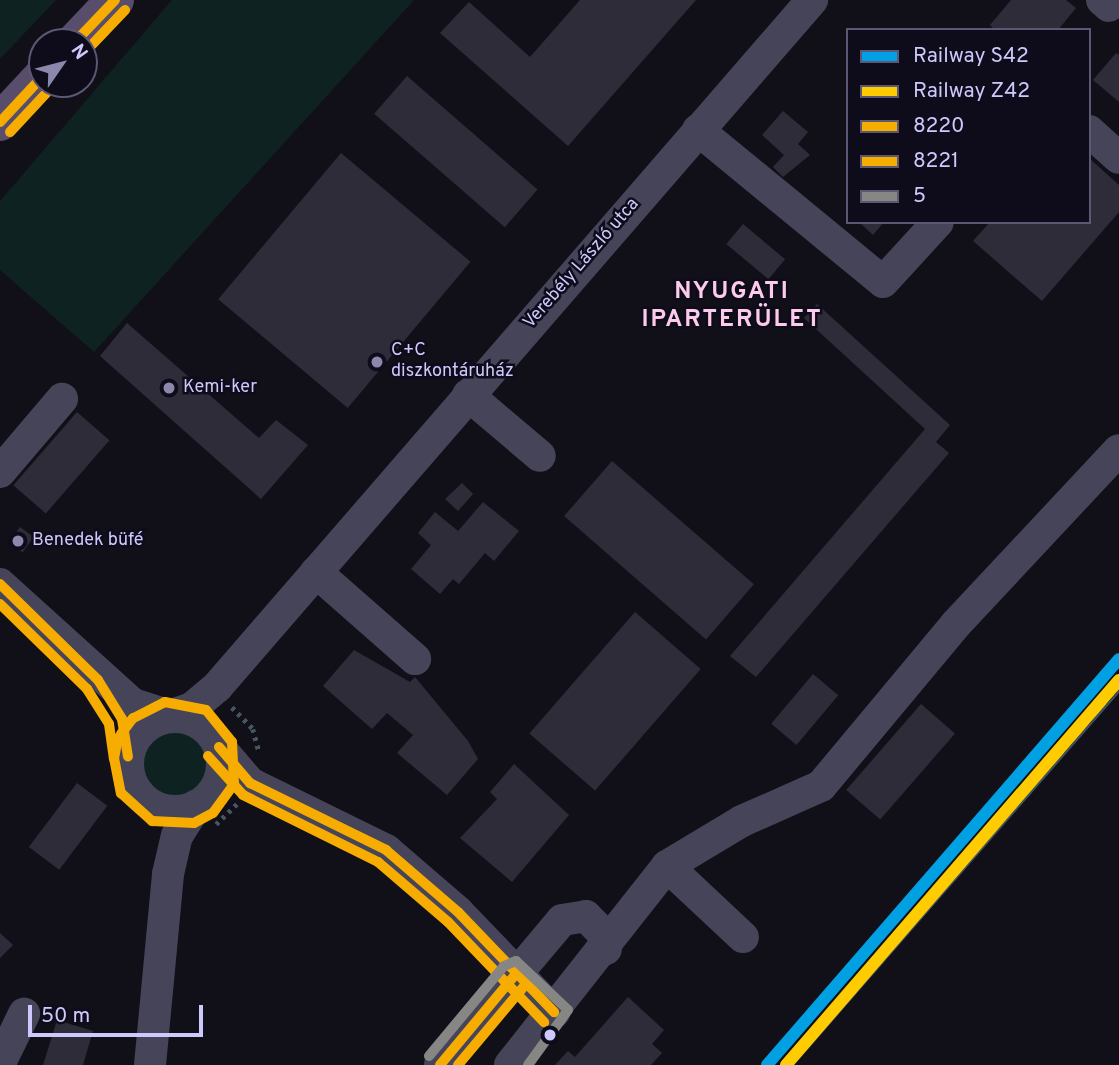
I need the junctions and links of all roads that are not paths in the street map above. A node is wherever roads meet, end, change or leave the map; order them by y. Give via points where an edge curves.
1 (114, 0) edge
2 (812, 0) edge
3 (88, 28) edge
4 (28, 92) edge
5 (0, 122) edge
6 (698, 130) junction
7 (1091, 133) edge
8 (1119, 158) edge
9 (937, 224) edge
10 (468, 395) junction
11 (62, 399) dead end
12 (1119, 450) edge
13 (540, 456) dead end
14 (0, 472) edge
15 (316, 572) junction
16 (0, 584) edge
17 (415, 659) dead end
18 (98, 680) junction
19 (216, 690) junction
20 (169, 716) junction
21 (216, 740) junction
22 (128, 757) junction
23 (140, 795) junction
24 (283, 800) junction
25 (202, 813) junction
26 (667, 866) junction
27 (168, 874) junction
28 (743, 937) dead end
29 (606, 949) junction
30 (515, 975) junction
31 (554, 1012) junction
32 (24, 1014) dead end
33 (0, 1063) edge
34 (150, 1065) edge
35 (440, 1065) edge
36 (510, 1065) edge

1 - 3 main road
2 - 6 street, Verebély László utca
4 - 5 main road
6 - 9 street via 883,282
6 - 10 street, Verebély László utca
7 - 8 street
10 - 13 street
10 - 15 street, Verebély László utca
11 - 14 street
12 - 26 street via 956,624 821,786 741,821
15 - 17 street
15 - 19 street, Verebély László utca
16 - 18 street
18 - 20 street via 133,705
18 - 22 street via 122,719
19 - 20 street, Verebély László utca
19 - 21 street
20 - 21 street via 200,723
20 - 22 street via 141,730
21 - 24 street via 250,783
21 - 25 street via 221,778
22 - 23 street
23 - 25 street via 173,811
23 - 27 street via 159,834
24 - 25 street via 242,794
24 - 30 street via 386,850 458,912
25 - 27 street via 177,836
26 - 28 street
26 - 29 street
27 - 34 street
29 - 30 street via 605,936 586,916 562,920
29 - 31 street
30 - 31 street
30 - 35 street
31 - 36 street
32 - 33 street

